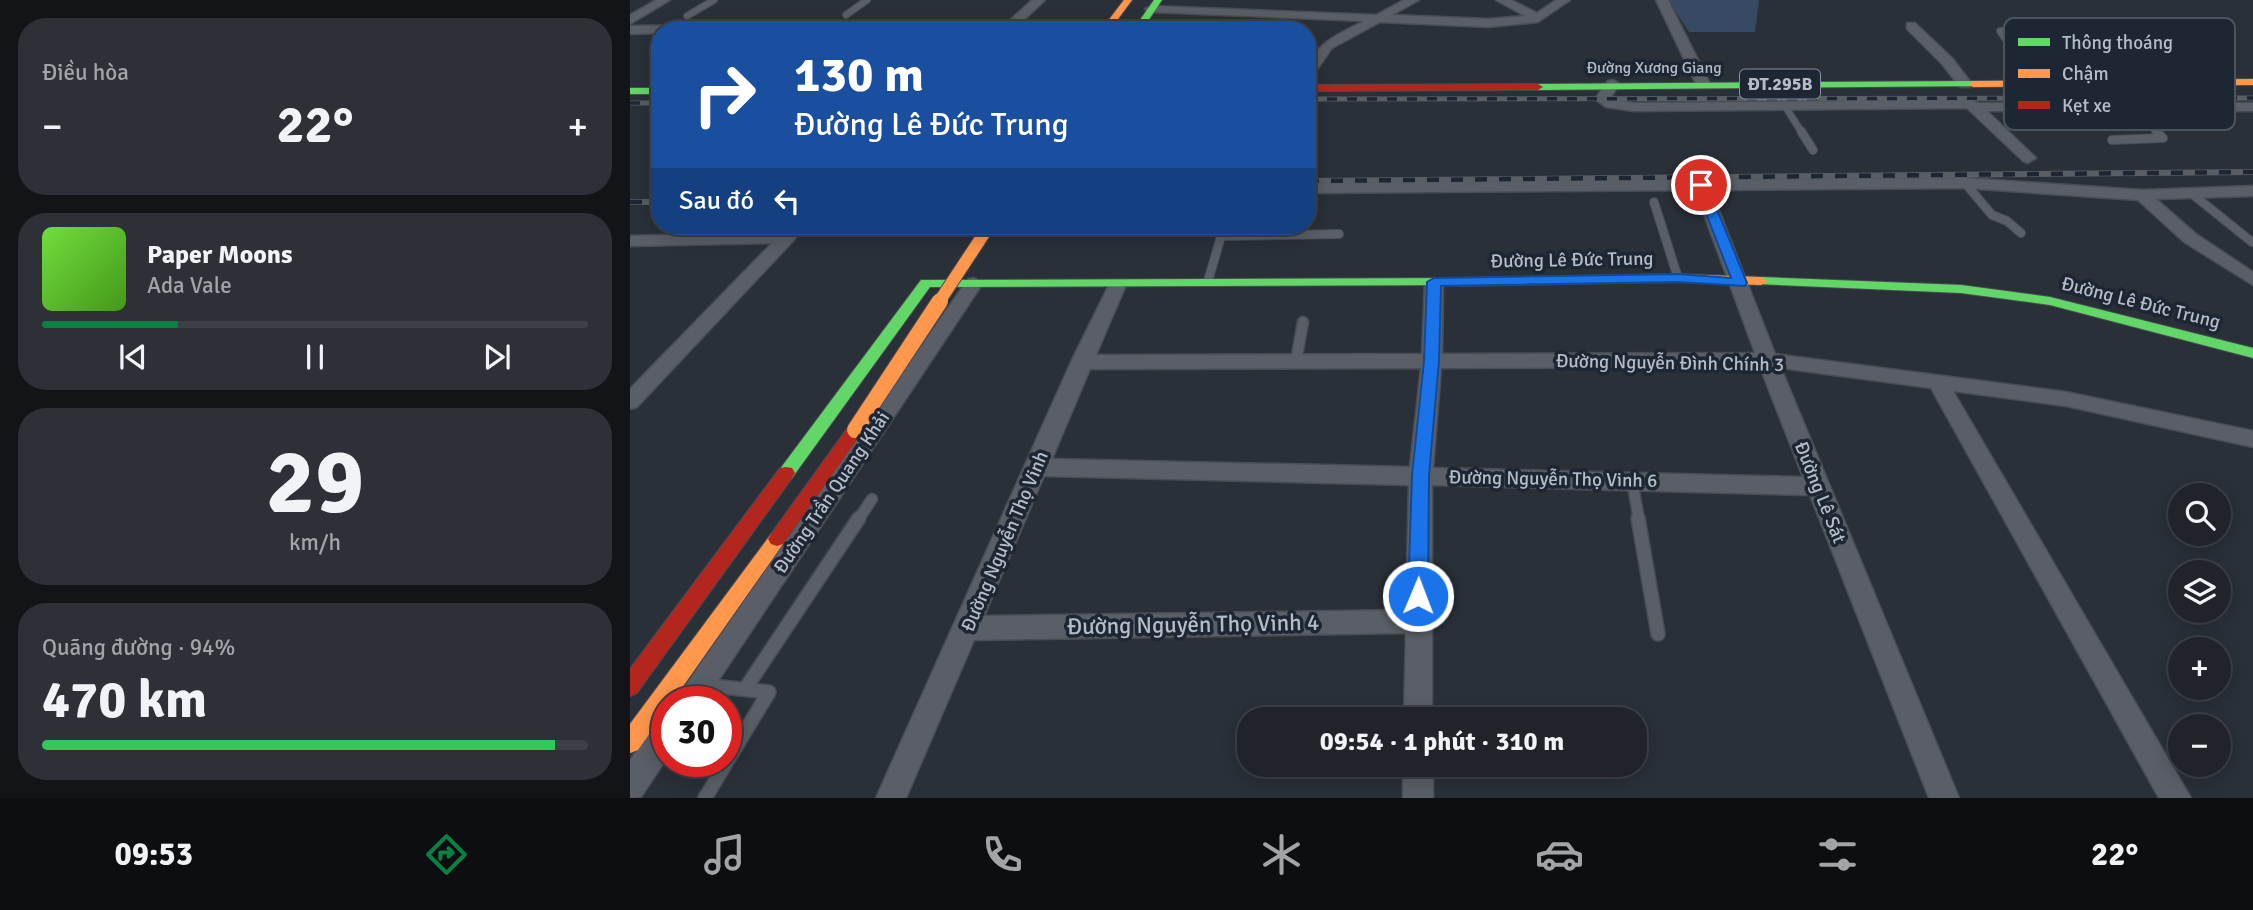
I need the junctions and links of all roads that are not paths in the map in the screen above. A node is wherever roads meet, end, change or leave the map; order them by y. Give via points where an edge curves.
1 (664, 0) edge
2 (714, 0) edge
3 (867, 0) edge
4 (1039, 0) edge
5 (1127, 0) edge
6 (1316, 0) edge
7 (1413, 0) edge
8 (1503, 0) edge
9 (1564, 0) edge
10 (1662, 0) edge
11 (1151, 3) edge
12 (846, 15) dead end
13 (687, 16) dead end
14 (1311, 16) junction
15 (1538, 18) junction
16 (630, 20) edge
17 (1374, 20) junction
18 (1016, 21) edge
19 (1115, 21) edge
20 (1123, 21) edge
21 (1142, 21) edge
22 (1911, 26) dead end
23 (630, 30) edge
24 (651, 30) edge
25 (1316, 60) edge
26 (1613, 84) junction
27 (1703, 84) junction
28 (1965, 84) junction
29 (2004, 84) edge
30 (1316, 88) edge
31 (651, 91) edge
32 (630, 92) edge
33 (1784, 106) junction
34 (1975, 107) junction
35 (2004, 107) edge
36 (2235, 107) edge
37 (2253, 107) edge
38 (2154, 130) edge
39 (2112, 140) dead end
40 (1812, 150) dead end
41 (2028, 158) dead end
42 (1965, 183) junction
43 (1701, 185) junction
44 (1316, 188) edge
45 (2253, 191) edge
46 (2191, 193) junction
47 (2142, 195) junction
48 (1654, 202) dead end
49 (1316, 233) edge
50 (2021, 233) dead end
51 (1339, 234) dead end
52 (983, 235) edge
53 (1221, 235) edge
54 (630, 241) edge
55 (2252, 242) edge
56 (1678, 278) junction
57 (2253, 280) edge
58 (1208, 281) junction
59 (1434, 282) junction
60 (974, 283) junction
61 (1740, 283) junction
62 (1116, 285) junction
63 (1303, 322) dead end
64 (2253, 353) edge
65 (1767, 360) junction
66 (1296, 361) junction
67 (1432, 361) junction
68 (1081, 362) junction
69 (1937, 380) junction
70 (630, 402) edge
71 (2253, 439) edge
72 (1035, 467) junction
73 (1421, 475) junction
74 (1632, 480) junction
75 (1819, 486) junction
76 (872, 499) dead end
77 (1417, 621) junction
78 (968, 628) junction
79 (1658, 634) dead end
80 (630, 686) edge
81 (699, 686) edge
82 (742, 689) edge
83 (745, 689) junction
84 (1418, 707) edge
85 (630, 742) edge
86 (651, 756) edge
87 (1418, 777) edge
88 (630, 786) edge
89 (705, 798) edge
90 (891, 798) edge
91 (1418, 798) edge
92 (1944, 798) edge
93 (2176, 798) edge

1 - 16 street
2 - 13 lane
3 - 12 lane
4 - 18 street
5 - 19 main road
6 - 14 street
7 - 17 street
8 - 15 street
9 - 15 street
10 - 27 street
11 - 14 street
11 - 20 main road
11 - 21 main road
14 - 17 street
15 - 17 street via 1488,23
17 - 25 street via 1324,48
22 - 28 street
23 - 24 street
26 - 27 main road, Đường Xương Giang / ĐT.295B
26 - 30 main road, Đường Xương Giang / ĐT.295B
26 - 33 street via 1602,99 1611,104
27 - 28 main road, Đường Xương Giang / ĐT.295B
28 - 29 main road, Đường Xương Giang / ĐT.295B
31 - 32 main road
33 - 34 street
33 - 40 lane
34 - 35 street
34 - 41 street
36 - 37 street
38 - 39 lane via 2163,138
42 - 43 street
42 - 47 street
42 - 50 lane via 1992,215
43 - 44 street
43 - 61 street, Đường Lê Sát
45 - 46 street
46 - 47 street
46 - 55 lane
47 - 57 street via 2199,245
48 - 56 lane
49 - 51 lane
52 - 85 main road, bridge via 855,430
53 - 58 lane
54 - 70 street via 787,237
56 - 59 main road, Đường Lê Đức Trung
56 - 61 main road, Đường Lê Đức Trung
58 - 59 main road, Đường Lê Đức Trung
58 - 62 main road, Đường Lê Đức Trung
59 - 67 street
60 - 62 main road, Đường Lê Đức Trung
60 - 80 main road, Đường Lê Đức Trung via 926,283
60 - 81 street, Đường Trần Quang Khải
61 - 64 main road, Đường Lê Đức Trung via 1961,289 2050,301
61 - 65 street, Đường Lê Sát
62 - 68 street, Đường Nguyễn Thọ Vinh
63 - 66 lane
65 - 67 street, Đường Nguyễn Đình Chính 3
65 - 69 street, Đường Nguyễn Đình Chính 3
65 - 75 street, Đường Lê Sát
66 - 67 street, Đường Nguyễn Đình Chính 3
66 - 68 street, Đường Nguyễn Đình Chính 3
67 - 73 street
68 - 72 street, Đường Nguyễn Thọ Vinh
69 - 71 street, Đường Nguyễn Đình Chính 3 via 2066,399
69 - 93 street
72 - 73 street, Đường Nguyễn Thọ Vinh 6
72 - 78 street, Đường Nguyễn Thọ Vinh
73 - 74 street, Đường Nguyễn Thọ Vinh 6
73 - 77 street
74 - 75 street, Đường Nguyễn Thọ Vinh 6
74 - 79 lane
75 - 92 street, Đường Lê Sát
76 - 83 lane
77 - 78 street, Đường Nguyễn Thọ Vinh 4
77 - 84 street
78 - 90 street, Đường Nguyễn Thọ Vinh
82 - 83 lane
83 - 89 lane via 766,690 767,700
86 - 88 street
87 - 91 street

